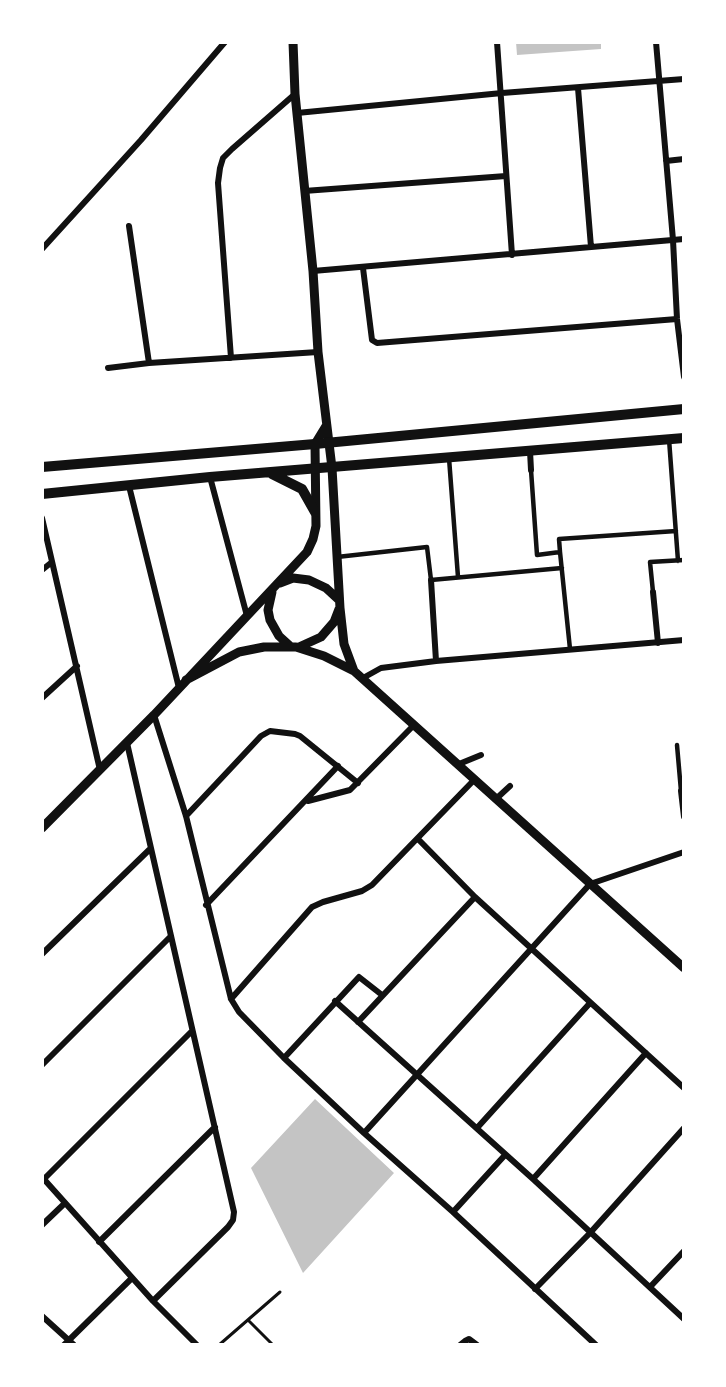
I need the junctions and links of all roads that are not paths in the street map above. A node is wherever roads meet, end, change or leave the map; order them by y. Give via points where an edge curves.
1 (225, 42) edge
2 (293, 42) edge
3 (497, 42) edge
4 (656, 42) edge
5 (684, 79) edge
6 (659, 82) junction
7 (578, 88) junction
8 (502, 93) junction
9 (295, 94) junction
10 (297, 113) junction
11 (684, 159) edge
12 (666, 161) junction
13 (506, 176) junction
14 (304, 191) junction
15 (129, 226) dead end
16 (684, 239) edge
17 (673, 240) junction
18 (591, 248) junction
19 (42, 249) edge
20 (512, 255) junction
21 (363, 268) junction
22 (313, 271) junction
23 (677, 319) junction
24 (318, 352) junction
25 (231, 358) junction
26 (149, 363) junction
27 (108, 368) dead end
28 (684, 377) edge
29 (684, 409) edge
30 (326, 426) junction
31 (684, 438) edge
32 (669, 439) junction
33 (329, 443) junction
34 (315, 444) junction
35 (530, 451) junction
36 (449, 458) junction
37 (42, 467) edge
38 (332, 468) junction
39 (315, 469) junction
40 (531, 470) joint
41 (271, 473) junction
42 (210, 477) junction
43 (129, 486) junction
44 (42, 494) edge
45 (315, 512) junction
46 (42, 518) edge
47 (676, 531) junction
48 (560, 552) junction
49 (337, 557) junction
50 (52, 561) junction
51 (681, 561) edge
52 (562, 568) junction
53 (42, 570) edge
54 (458, 577) junction
55 (431, 580) junction
56 (277, 586) junction
57 (654, 592) joint
58 (340, 604) junction
59 (247, 616) junction
60 (684, 640) edge
61 (658, 643) junction
62 (293, 647) junction
63 (570, 649) junction
64 (436, 660) junction
65 (77, 666) junction
66 (354, 671) junction
67 (363, 678) junction
68 (186, 680) junction
69 (179, 688) junction
70 (42, 698) edge
71 (154, 715) junction
72 (414, 725) junction
73 (127, 743) junction
74 (677, 745) dead end
75 (481, 755) dead end
76 (459, 764) junction
77 (338, 766) junction
78 (100, 770) junction
79 (476, 779) junction
80 (358, 783) junction
81 (510, 786) dead end
82 (681, 791) joint
83 (497, 798) junction
84 (305, 802) junction
85 (186, 816) junction
86 (684, 817) edge
87 (42, 828) edge
88 (418, 839) junction
89 (150, 849) junction
90 (684, 852) edge
91 (590, 884) junction
92 (475, 897) junction
93 (206, 905) junction
94 (170, 937) junction
95 (532, 949) junction
96 (42, 954) edge
97 (684, 967) edge
98 (382, 995) junction
99 (231, 999) junction
100 (335, 1001) junction
101 (590, 1003) junction
102 (358, 1022) junction
103 (192, 1031) junction
104 (646, 1053) junction
105 (284, 1058) junction
106 (42, 1065) edge
107 (417, 1074) junction
108 (684, 1088) edge
109 (215, 1127) junction
110 (477, 1128) junction
111 (684, 1128) edge
112 (364, 1133) junction
113 (505, 1155) junction
114 (43, 1178) edge
115 (533, 1179) junction
116 (65, 1203) junction
117 (453, 1212) junction
118 (42, 1225) edge
119 (590, 1233) junction
120 (99, 1242) junction
121 (684, 1251) edge
122 (132, 1278) junction
123 (650, 1287) junction
124 (535, 1289) junction
125 (280, 1292) dead end
126 (153, 1301) junction
127 (42, 1316) edge
128 (684, 1319) edge
129 (248, 1320) junction
130 (69, 1344) edge
131 (196, 1345) edge
132 (219, 1345) edge
133 (273, 1345) edge
134 (460, 1345) edge
135 (477, 1345) edge
136 (596, 1345) edge

1 - 19 street
2 - 9 main road
3 - 8 street
4 - 6 street
5 - 6 street
6 - 7 street
6 - 12 street
7 - 8 street
7 - 18 street
8 - 10 street
8 - 13 street
9 - 10 main road
9 - 25 street via 232,149 220,168
10 - 14 main road
11 - 12 street
12 - 17 street
13 - 14 street
13 - 20 street
14 - 22 main road
15 - 26 street
16 - 17 street
17 - 18 street
17 - 23 street
18 - 20 street
20 - 21 street
21 - 22 street
21 - 23 street via 374,342
22 - 24 main road
23 - 28 street
24 - 25 street
24 - 30 main road
25 - 26 street
26 - 27 street
29 - 33 main road
30 - 33 main road
30 - 34 main road
31 - 32 main road
32 - 35 main road
32 - 47 street
33 - 34 main road
33 - 38 main road
34 - 37 main road
34 - 39 main road
35 - 36 main road
35 - 40 street
36 - 38 main road
36 - 54 street
38 - 39 main road
38 - 49 main road
39 - 41 main road
39 - 45 main road
40 - 48 street via 537,555
41 - 42 main road
41 - 45 main road via 302,489
42 - 43 main road
42 - 59 street
43 - 44 main road
43 - 69 street
45 - 56 main road via 310,547
46 - 50 street
47 - 48 street via 559,539
47 - 51 street
48 - 52 street
49 - 55 street via 427,547
49 - 58 main road
50 - 53 street
50 - 65 street
51 - 57 street via 650,562
52 - 54 street
52 - 63 street
54 - 55 street
55 - 64 street
56 - 58 main road via 293,578 309,580 326,588
56 - 59 main road
56 - 62 main road via 268,610 270,621 279,636
57 - 61 street
58 - 62 main road via 334,622 321,637
58 - 66 main road via 344,644
59 - 68 main road
60 - 61 street
61 - 63 street
62 - 66 main road
62 - 68 main road via 238,652
63 - 64 street
64 - 67 street via 381,668
65 - 70 street
65 - 78 street
66 - 67 main road
67 - 72 main road
68 - 69 main road
69 - 71 main road
71 - 73 main road
71 - 85 street
72 - 76 main road
72 - 80 street
73 - 78 main road
73 - 89 street
74 - 82 street
75 - 76 street
76 - 79 main road
77 - 80 street
77 - 84 street
77 - 85 street via 295,734 270,731
78 - 87 main road
79 - 83 main road
79 - 88 street
80 - 84 street via 346,792
81 - 83 street
82 - 86 street
83 - 91 main road
84 - 93 street
85 - 93 street
88 - 92 street
88 - 99 street via 372,885 312,907
89 - 94 street
89 - 96 street
90 - 91 street
91 - 95 street
91 - 97 main road
92 - 95 street
92 - 98 street
93 - 99 street
94 - 103 street
94 - 106 street
95 - 101 street
95 - 107 street
98 - 100 street via 358,977
98 - 102 street
99 - 105 street
100 - 102 street
100 - 105 street
101 - 104 street
101 - 110 street
102 - 107 street
103 - 109 street
103 - 114 street
104 - 108 street
104 - 115 street
105 - 112 street
107 - 110 street
107 - 112 street
109 - 120 street
109 - 126 street via 233,1220
110 - 113 street
111 - 119 street
112 - 117 street
113 - 115 street
113 - 117 street
114 - 116 street
115 - 119 street
116 - 118 street
116 - 120 street
117 - 124 street
119 - 123 street
119 - 124 street
120 - 122 street
121 - 123 street
122 - 126 street
122 - 130 street
123 - 128 street
124 - 136 street
125 - 129 lane
126 - 131 street
127 - 130 street
129 - 132 lane
129 - 133 lane
134 - 135 street via 469,1340

